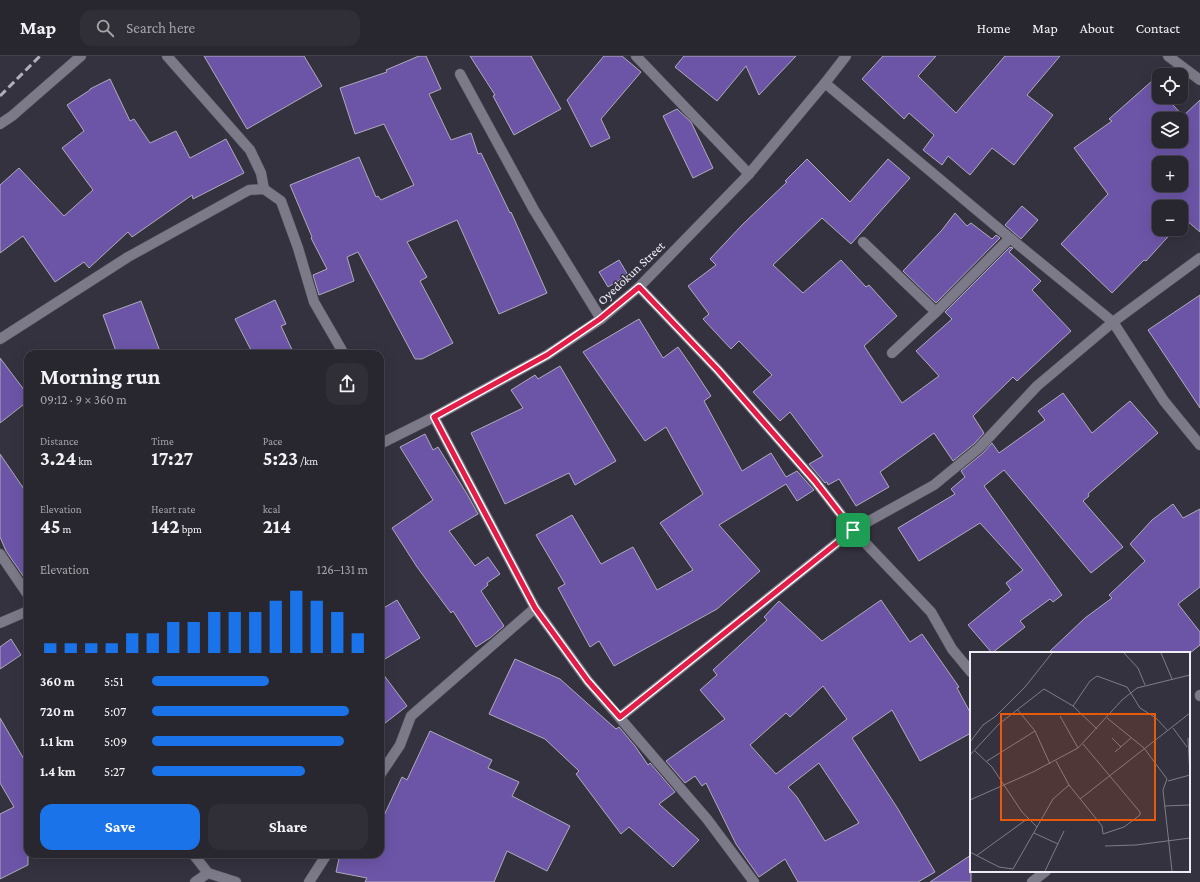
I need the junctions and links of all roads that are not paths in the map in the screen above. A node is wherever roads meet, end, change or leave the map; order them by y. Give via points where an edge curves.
1 (81, 56) edge
2 (167, 56) edge
3 (636, 56) edge
4 (846, 56) edge
5 (1168, 56) edge
6 (460, 74) dead end
7 (1200, 80) edge
8 (825, 83) junction
9 (0, 124) edge
10 (749, 174) junction
11 (264, 189) junction
12 (1010, 238) junction
13 (863, 242) dead end
14 (1200, 258) edge
15 (639, 287) junction
16 (936, 312) junction
17 (600, 319) junction
18 (1113, 322) junction
19 (0, 339) edge
20 (342, 350) edge
21 (892, 353) dead end
22 (434, 417) junction
23 (384, 440) edge
24 (1200, 445) edge
25 (853, 530) junction
26 (0, 554) edge
27 (24, 589) edge
28 (535, 608) junction
29 (24, 613) edge
30 (0, 623) edge
31 (970, 671) edge
32 (620, 717) junction
33 (384, 769) edge
34 (196, 858) edge
35 (324, 858) edge
36 (1045, 872) edge
37 (208, 873) junction
38 (195, 882) edge
39 (236, 882) edge
40 (309, 882) edge
41 (754, 882) edge
42 (1032, 882) edge

1 - 9 street
2 - 11 street via 250,150 261,173
3 - 10 street
4 - 8 street, Oyedokun Street
5 - 7 street
6 - 17 street via 534,210
8 - 10 street, Oyedokun Street
8 - 12 street
10 - 15 street, Oyedokun Street
11 - 19 street via 249,190 128,257
11 - 20 street via 281,201 314,302
12 - 16 street
12 - 18 street
13 - 16 street
14 - 18 street
15 - 17 street, Oyedokun Street
15 - 25 street via 723,376 815,481
16 - 21 street
17 - 22 street, Oyedokun Street via 547,355
18 - 24 street via 1164,401
18 - 25 street via 1037,386 979,448 934,485
22 - 23 street, Oyedokun Street
22 - 28 street
25 - 31 street via 931,612 952,649
25 - 32 street
26 - 27 street
28 - 32 street via 588,681
28 - 33 street via 411,716 400,745
29 - 30 street
32 - 41 street via 707,819
34 - 37 street
35 - 40 street
36 - 42 street
37 - 38 street
37 - 39 street

